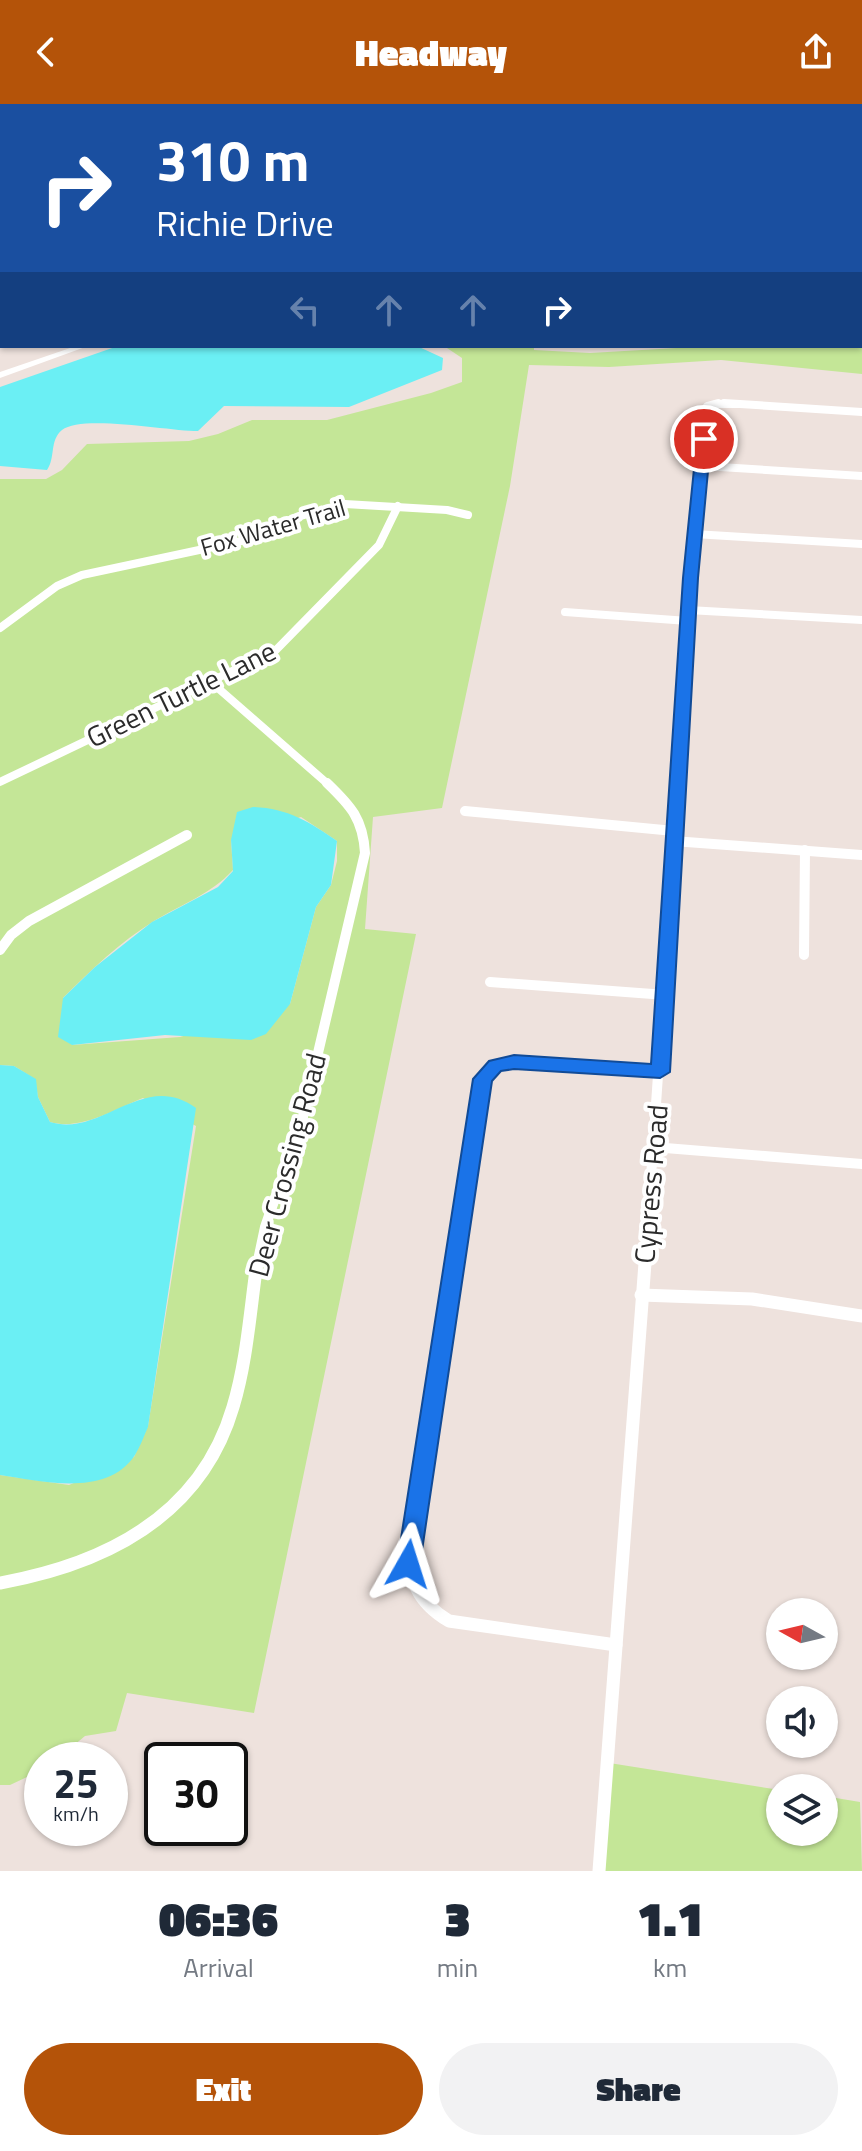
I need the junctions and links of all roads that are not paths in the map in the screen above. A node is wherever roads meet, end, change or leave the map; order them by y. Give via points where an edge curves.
1 (78, 348) edge
2 (0, 375) edge
3 (862, 412) edge
4 (704, 466) junction
5 (862, 476) edge
6 (398, 506) junction
7 (468, 515) dead end
8 (694, 534) junction
9 (862, 544) edge
10 (565, 612) dead end
11 (688, 615) junction
12 (862, 620) edge
13 (0, 628) edge
14 (211, 682) junction
15 (0, 782) edge
16 (465, 811) dead end
17 (187, 835) dead end
18 (674, 836) junction
19 (805, 850) junction
20 (862, 855) edge
21 (0, 950) edge
22 (804, 955) dead end
23 (490, 982) dead end
24 (666, 995) junction
25 (660, 1072) junction
26 (653, 1147) junction
27 (862, 1164) edge
28 (641, 1295) junction
29 (862, 1316) edge
30 (0, 1583) edge
31 (616, 1645) junction
32 (599, 1871) edge

1 - 2 street
3 - 4 street, Cypress Road via 710,405 704,412
4 - 5 street
4 - 8 street, Cypress Road
6 - 7 street, Fox Water Trail
6 - 13 street, Fox Water Trail via 345,504 322,509 246,540 82,575 57,586
6 - 14 street, Green Turtle Lane via 381,546 339,582 297,633 276,650
8 - 9 street
8 - 11 street, Cypress Road
10 - 11 street
11 - 12 street
11 - 18 street, Cypress Road
14 - 15 street, Green Turtle Lane
14 - 30 street, Deer Crossing Road via 356,810 364,831 361,868 291,1160 261,1238 230,1415 208,1464 164,1518 129,1543 79,1566
16 - 18 street
17 - 21 street via 29,921
18 - 19 street
18 - 24 street, Cypress Road
19 - 20 street
19 - 22 street
23 - 24 street
24 - 25 street, Cypress Road
25 - 26 street, Cypress Road
25 - 31 street via 514,1062 495,1066 483,1079 409,1544 410,1583 416,1595 449,1621
26 - 27 street
26 - 28 street, Cypress Road
28 - 29 street via 730,1297
28 - 31 street, Cypress Road
31 - 32 street, Cypress Road

